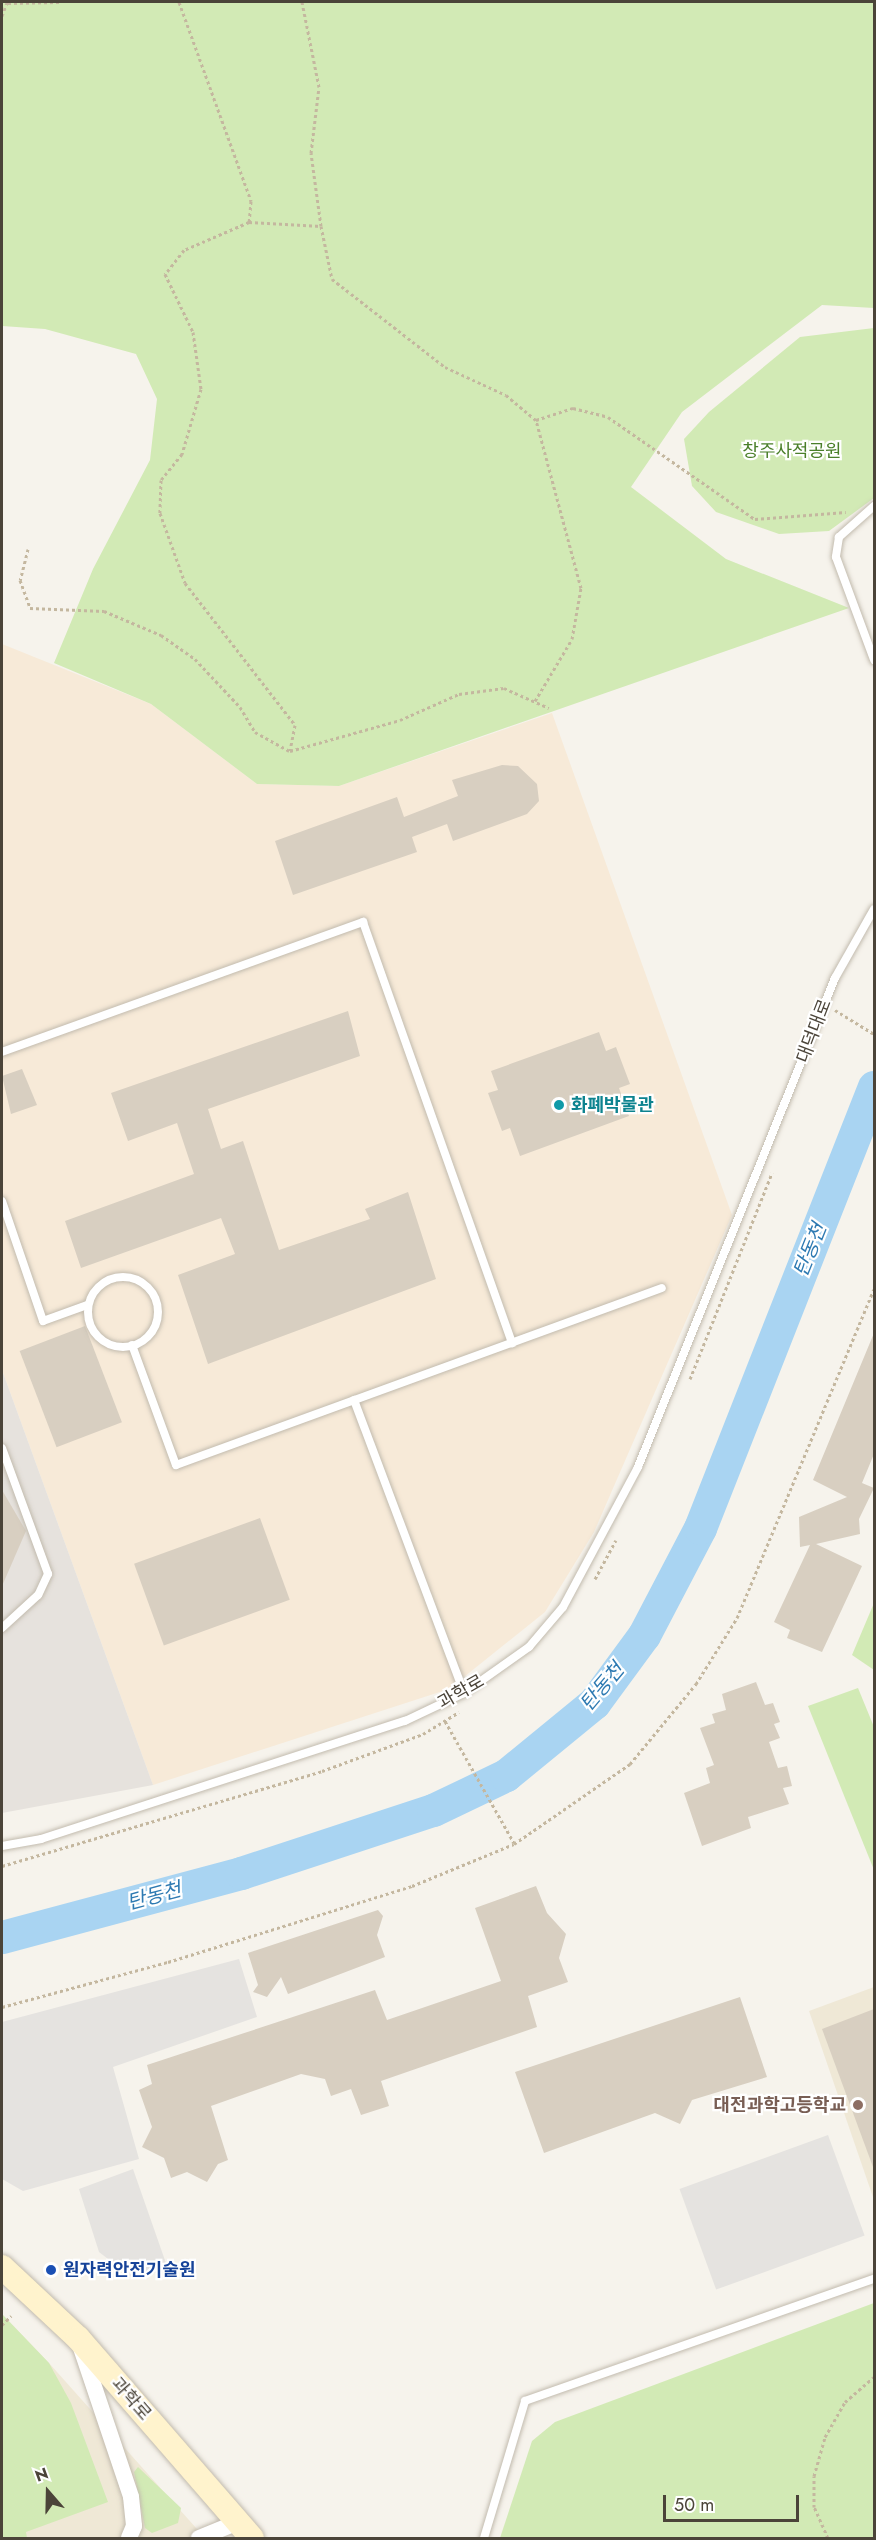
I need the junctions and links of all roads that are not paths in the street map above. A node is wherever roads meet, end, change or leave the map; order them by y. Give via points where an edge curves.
1 (874, 506) edge
2 (874, 660) edge
3 (874, 909) edge
4 (2, 1052) edge
5 (2, 1201) edge
6 (662, 1288) dead end
7 (712, 1290) joint
8 (87, 1305) junction
9 (512, 1343) junction
10 (132, 1345) junction
11 (354, 1400) junction
12 (2, 1448) edge
13 (2, 1628) edge
14 (465, 1693) junction
15 (2, 1846) edge
16 (2, 2267) edge
17 (874, 2279) edge
18 (78, 2338) junction
19 (245, 2530) edge
20 (129, 2538) edge
21 (199, 2538) edge
22 (484, 2538) edge

1 - 2 lane via 839,537 836,557
3 - 7 lane, 대덕대로 via 824,1004
4 - 9 lane via 363,922
5 - 8 lane via 43,1321
6 - 9 lane
7 - 14 lane, 과학로 via 638,1467 563,1607 529,1647
8 - 10 lane via 96,1336 114,1346
8 - 10 lane via 110,1278 145,1284 158,1316 147,1338
9 - 11 lane
10 - 11 lane via 176,1465
11 - 14 lane
12 - 13 lane via 48,1574 38,1595
14 - 15 lane, 과학로 via 405,1721 41,1839
16 - 18 main road, 과학로
17 - 22 lane via 525,2401
18 - 19 main road, 과학로
18 - 20 street via 131,2497 134,2526
19 - 21 street

